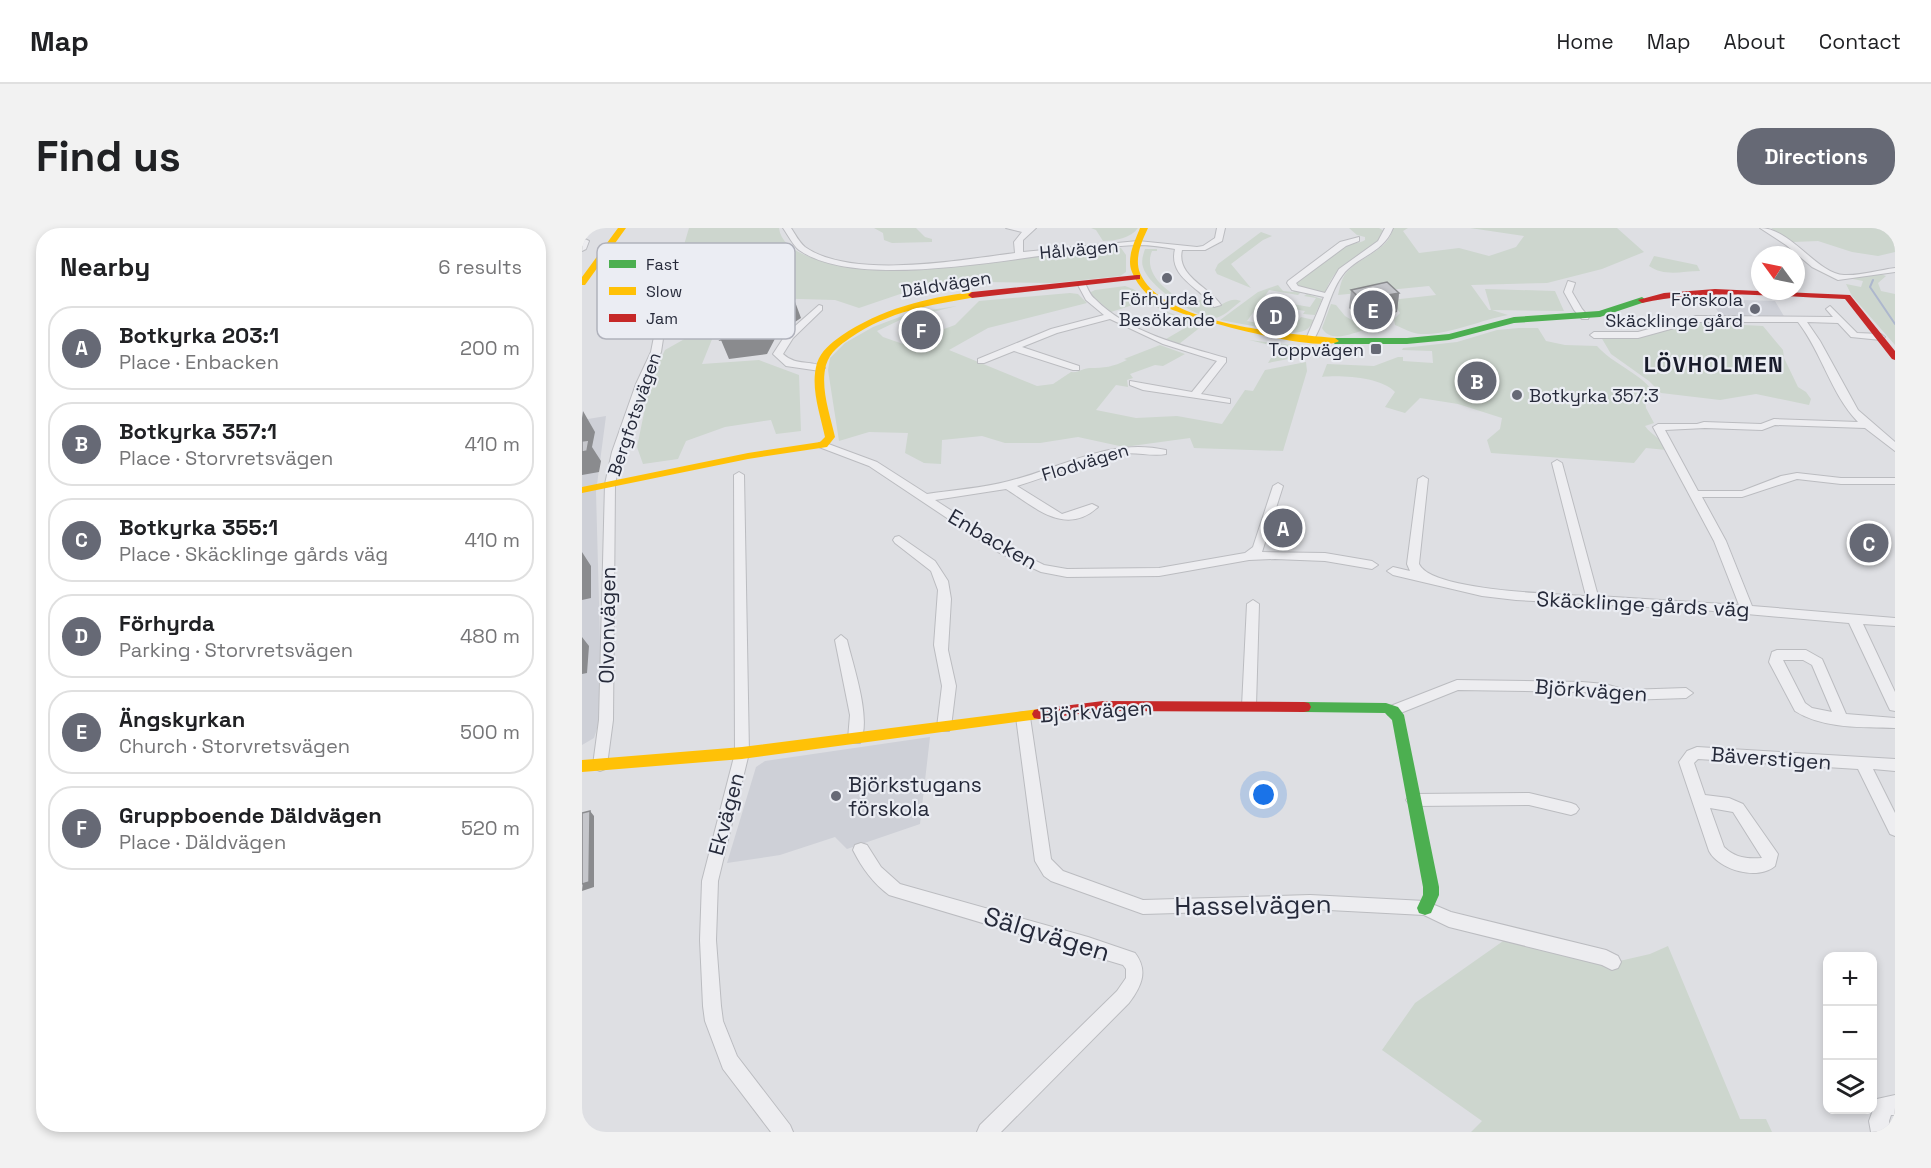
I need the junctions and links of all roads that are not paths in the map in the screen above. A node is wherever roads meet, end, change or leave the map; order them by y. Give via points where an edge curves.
1 (620, 228) edge
2 (787, 228) edge
3 (1011, 228) edge
4 (1144, 228) edge
5 (1221, 228) edge
6 (1389, 228) edge
7 (1764, 228) edge
8 (1030, 229) edge
9 (1356, 239) dead end
10 (609, 243) edge
11 (794, 243) edge
12 (1137, 243) junction
13 (795, 244) edge
14 (1179, 248) junction
15 (1020, 255) junction
16 (597, 261) edge
17 (1893, 271) edge
18 (1137, 277) junction
19 (1842, 278) junction
20 (582, 283) edge
21 (1571, 283) dead end
22 (1082, 285) junction
23 (1328, 296) junction
24 (1847, 297) junction
25 (1217, 305) dead end
26 (819, 308) dead end
27 (1830, 309) dead end
28 (1111, 316) junction
29 (1585, 317) junction
30 (1800, 319) junction
31 (1840, 320) junction
32 (795, 330) edge
33 (1594, 335) dead end
34 (1881, 337) junction
35 (658, 339) edge
36 (787, 339) edge
37 (1310, 339) junction
38 (1012, 347) junction
39 (1895, 357) edge
40 (981, 361) dead end
41 (820, 368) junction
42 (1076, 369) dead end
43 (1133, 383) dead end
44 (1194, 396) junction
45 (1227, 401) dead end
46 (1864, 425) junction
47 (824, 445) junction
48 (1895, 448) edge
49 (1162, 452) dead end
50 (1557, 463) dead end
51 (739, 475) dead end
52 (1424, 479) dead end
53 (1895, 481) edge
54 (610, 484) junction
55 (1008, 485) junction
56 (1278, 486) dead end
57 (582, 490) edge
58 (1695, 494) junction
59 (925, 498) junction
60 (1092, 507) dead end
61 (899, 540) dead end
62 (1249, 556) junction
63 (1372, 565) dead end
64 (1393, 571) dead end
65 (1427, 579) junction
66 (1593, 600) junction
67 (1253, 604) dead end
68 (1747, 609) junction
69 (1854, 619) junction
70 (1895, 622) edge
71 (841, 640) dead end
72 (1686, 693) dead end
73 (1249, 706) junction
74 (1895, 706) edge
75 (1393, 711) junction
76 (1023, 717) junction
77 (1841, 718) junction
78 (1895, 723) edge
79 (944, 727) junction
80 (855, 739) junction
81 (742, 753) junction
82 (1863, 764) junction
83 (600, 765) junction
84 (1895, 765) edge
85 (582, 766) edge
86 (1413, 800) junction
87 (1698, 801) junction
88 (1570, 809) dead end
89 (1894, 823) edge
90 (861, 850) dead end
91 (1425, 908) junction
92 (1612, 962) dead end
93 (1895, 1105) edge
94 (783, 1132) edge
95 (987, 1132) edge
96 (1881, 1132) edge

1 - 10 street
2 - 11 street, Hålvägen
3 - 8 street, Hålvägen
4 - 12 street
5 - 14 street, Hålvägen via 1219,239 1205,248
6 - 23 street via 1377,247 1342,270
7 - 19 street via 1815,266
8 - 15 street, Hålvägen via 1017,241
9 - 23 street via 1343,244 1291,283 1294,288
12 - 14 street, Hålvägen
12 - 15 street, Hålvägen
12 - 18 street
13 - 15 street, Hålvägen via 815,256 868,268 926,267
14 - 25 street via 1180,269
16 - 20 street
17 - 19 street
18 - 22 street, Däldvägen
18 - 37 street via 1156,296 1199,318
19 - 24 street
21 - 29 street via 1568,292
22 - 28 street via 1085,294
22 - 41 street, Däldvägen via 940,299 895,310 842,338 827,351
23 - 37 street
24 - 29 street via 1664,296
24 - 34 street
26 - 32 street
27 - 31 street
28 - 38 street
28 - 44 street via 1156,339 1223,360
29 - 37 street via 1510,321 1441,338
30 - 31 street
30 - 33 street via 1696,319 1638,335
30 - 46 street
31 - 34 street via 1854,335
34 - 39 street
35 - 54 street, Bergfotsvägen via 620,444
36 - 41 street via 778,354 780,358 789,364
38 - 40 street
38 - 42 street
41 - 47 street via 830,437
43 - 44 street
44 - 45 street
46 - 48 street
46 - 58 street via 1774,422 1762,427 1658,428
47 - 54 street
47 - 59 street, Enbacken via 873,464
49 - 55 street, Flodvägen via 1138,447 1125,449
50 - 66 street
51 - 81 street, Ekvägen
52 - 65 street via 1413,564 1420,576
53 - 58 street via 1797,476 1742,494
54 - 57 street
54 - 83 street, Olvonvägen via 606,720
55 - 59 street, Flodvägen
55 - 60 street, Flodvägen via 1059,517 1067,518
56 - 62 street via 1258,549
58 - 68 street via 1724,549
59 - 62 street, Enbacken via 1002,549 1037,567 1057,571 1159,572
61 - 79 street via 938,571 942,583 946,604 941,647 950,685
62 - 63 street, Enbacken via 1314,555
64 - 65 street, Skäcklinge gårds väg
65 - 66 street, Skäcklinge gårds väg via 1497,594
66 - 68 street, Skäcklinge gårds väg
67 - 73 street
68 - 69 street, Skäcklinge gårds väg
69 - 70 street, Skäcklinge gårds väg
69 - 74 street
71 - 80 street via 854,694
72 - 75 street, Björkvägen via 1626,694 1594,688 1457,685
73 - 75 street, Björkvägen via 1371,707
73 - 76 street, Björkvägen via 1103,706
75 - 86 street via 1399,719
76 - 79 street, Björkvägen
76 - 91 street, Hasselvägen via 1043,861 1057,876 1143,907 1311,902
77 - 77 street via 1817,662 1806,655 1777,655 1776,662 1802,708
77 - 78 street
79 - 80 street, Björkvägen
80 - 81 street, Björkvägen
81 - 83 street, Björkvägen
81 - 94 street, Ekvägen via 710,881 712,1006 730,1062
82 - 84 street, Bäverstigen
82 - 87 street, Bäverstigen via 1697,753 1686,762
82 - 89 street
83 - 85 street, Björkvägen
86 - 88 street via 1529,799
86 - 91 street via 1431,887
87 - 87 street, Bäverstigen via 1738,808 1762,840 1770,854 1769,861 1749,865 1722,857 1714,847
90 - 95 street, Sälgvägen via 870,867 895,890 1088,945 1133,963 1135,979 1123,997
91 - 92 street, Hasselvägen via 1449,919
93 - 96 street via 1884,1106 1879,1120

